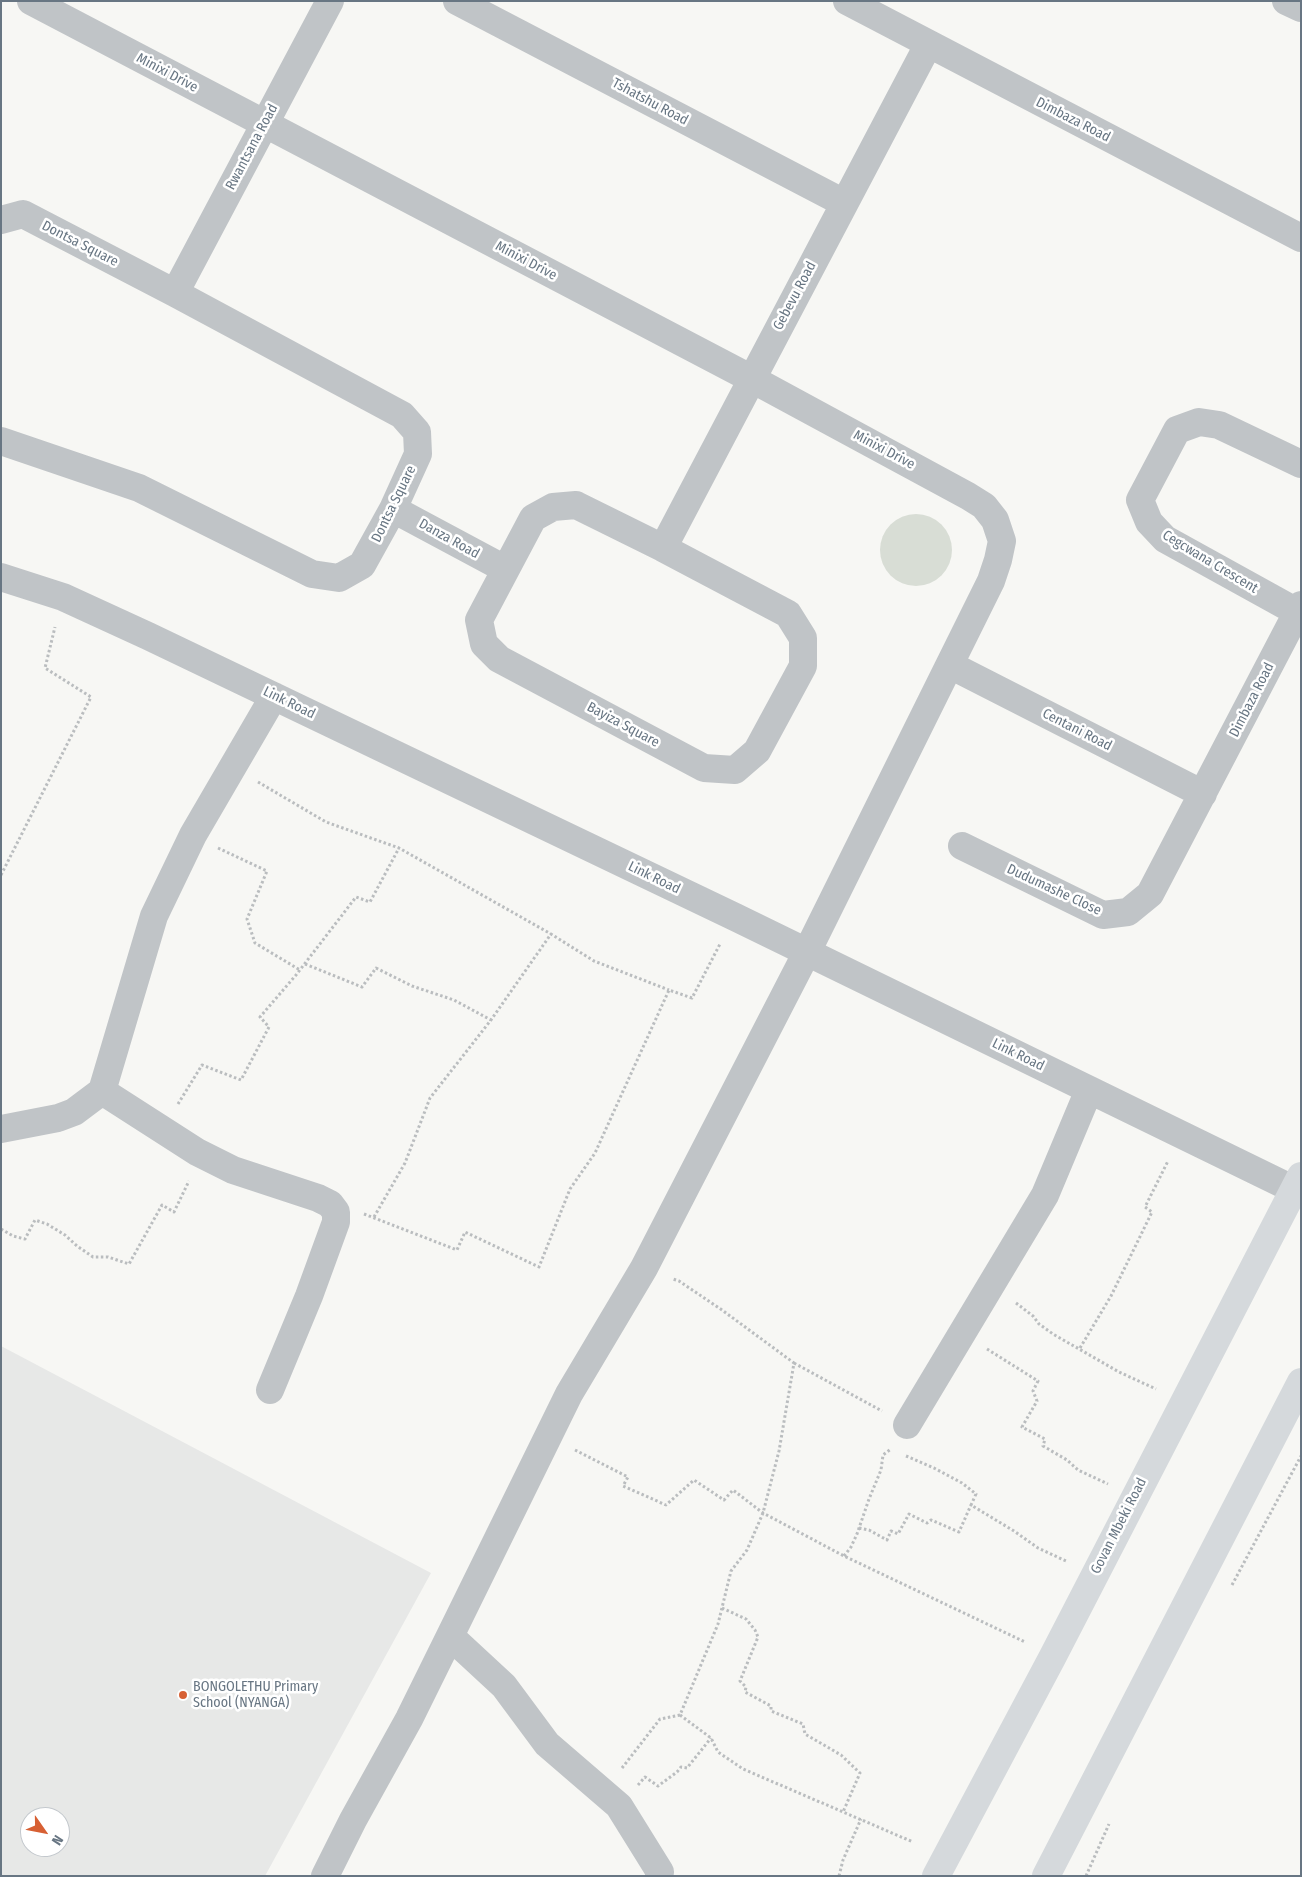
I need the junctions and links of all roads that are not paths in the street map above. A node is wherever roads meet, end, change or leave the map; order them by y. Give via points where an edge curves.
1 (31, 1) edge
2 (330, 1) edge
3 (457, 1) edge
4 (847, 1) edge
5 (1286, 1) edge
6 (1301, 8) edge
7 (928, 45) junction
8 (264, 124) junction
9 (844, 203) junction
10 (1, 220) edge
11 (1301, 238) edge
12 (175, 293) junction
13 (752, 379) junction
14 (1, 441) edge
15 (1301, 464) edge
16 (393, 509) junction
17 (663, 548) junction
18 (505, 569) junction
19 (1, 577) edge
20 (1299, 608) edge
21 (950, 665) junction
22 (274, 696) junction
23 (1203, 794) junction
24 (962, 846) dead end
25 (807, 952) junction
26 (1089, 1090) junction
27 (102, 1091) junction
28 (1, 1129) edge
29 (1298, 1186) edge
30 (1301, 1382) edge
31 (270, 1390) dead end
32 (907, 1425) road end
33 (450, 1636) junction
34 (325, 1876) edge
35 (659, 1876) edge
36 (936, 1876) edge
37 (1046, 1876) edge

1 - 8 street, Minixi Drive
2 - 8 street, Rwantsana Road
3 - 9 street, Tshatshu Road
4 - 7 street, Dimbaza Road
5 - 6 street
7 - 9 street, Gebevu Road
7 - 11 street, Dimbaza Road
8 - 12 street, Rwantsana Road
8 - 13 street, Minixi Drive
9 - 13 street, Gebevu Road
10 - 12 street, Dontsa Square via 23,214
12 - 16 street, Dontsa Square via 402,415 417,432 418,454
13 - 17 street, Gebevu Road
13 - 21 street, Minixi Drive via 968,496 984,506 994,520 1002,541 998,560
14 - 16 street, Dontsa Square via 138,488 312,574 339,578 362,565
15 - 20 street, Cegcwana Crescent via 1219,425 1199,422 1177,430 1140,500 1149,522 1165,539
16 - 18 street, Danza Road
17 - 18 street, Bayiza Square via 576,504 553,507 533,518
17 - 18 street, Bayiza Square via 788,614 803,638 803,666 757,751 735,770 704,768 498,659 484,644 479,620
19 - 22 street, Link Road via 63,597
20 - 23 street, Dimbaza Road
21 - 23 street, Centani Road
21 - 25 street
22 - 25 street, Link Road
22 - 27 street via 193,835 151,923
23 - 24 street, Dudumashe Close via 1150,894 1128,912 1103,915
25 - 26 street, Link Road
25 - 33 street via 644,1268 569,1394
26 - 29 street, Link Road
26 - 32 street via 1045,1195
27 - 28 street via 74,1112
27 - 31 street via 197,1152 232,1170 306,1193 330,1204 336,1212 336,1222 309,1296
29 - 36 main road, Govan Mbeki Road
30 - 37 main road
33 - 34 street
33 - 35 street via 504,1686 546,1744 611,1799 660,1872

